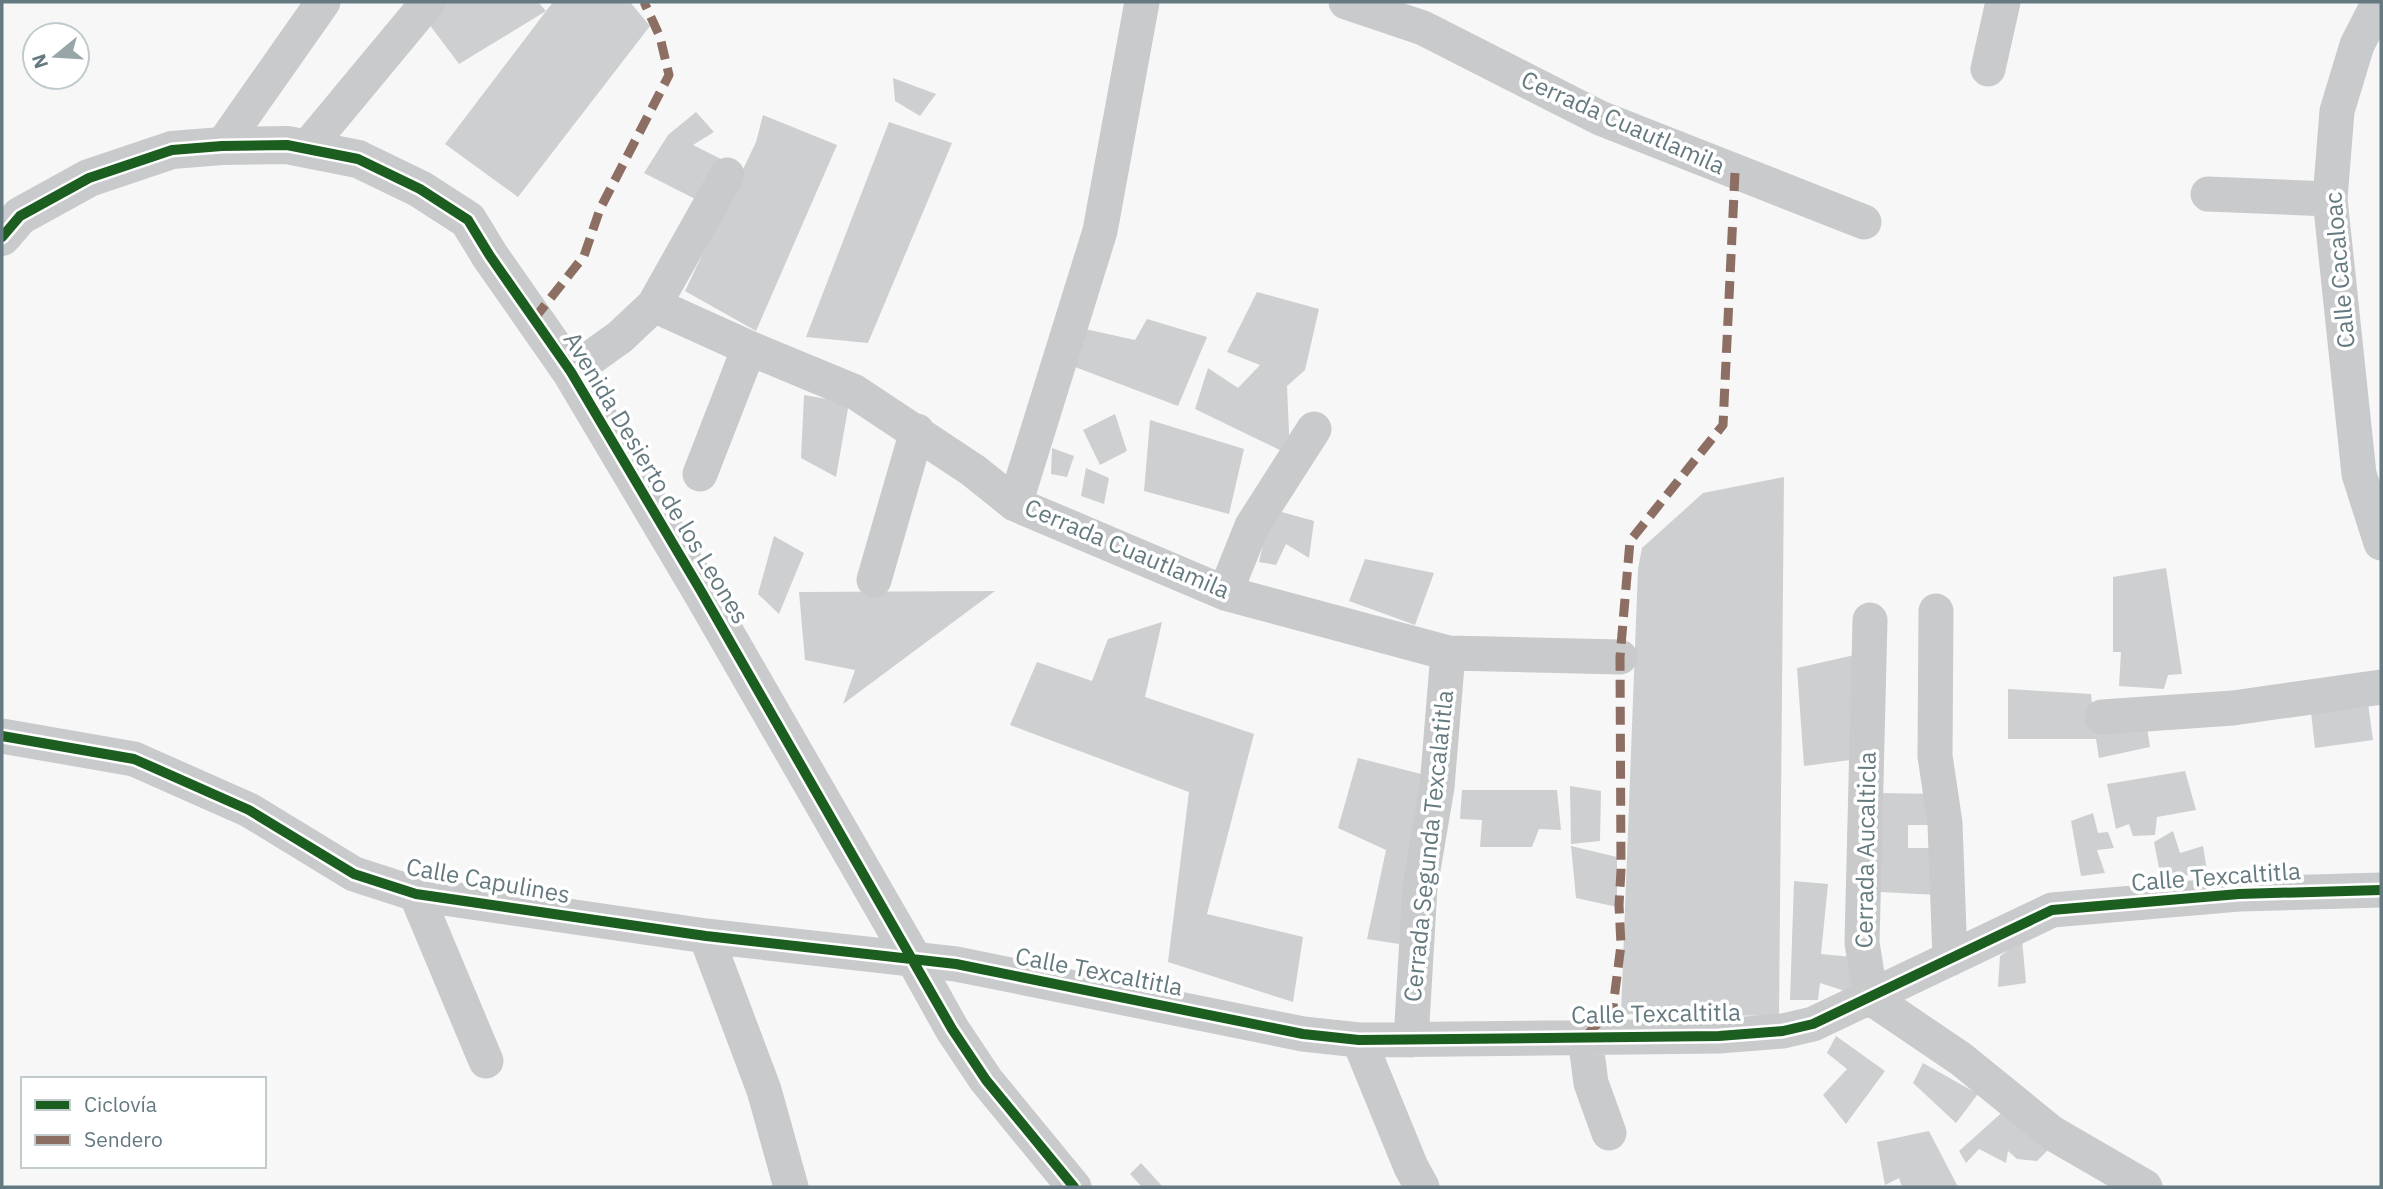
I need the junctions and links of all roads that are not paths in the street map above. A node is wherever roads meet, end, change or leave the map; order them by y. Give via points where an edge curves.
1 (323, 2) edge
2 (428, 2) edge
3 (1142, 2) edge
4 (1346, 2) edge
5 (2004, 2) edge
6 (2379, 2) edge
7 (1988, 69) dead end
8 (222, 146) junction
9 (306, 149) junction
10 (727, 175) dead end
11 (2208, 194) dead end
12 (2330, 199) junction
13 (1864, 222) dead end
14 (2, 237) edge
15 (654, 304) junction
16 (748, 348) junction
17 (571, 372) junction
18 (1314, 429) dead end
19 (916, 431) junction
20 (700, 474) dead end
21 (1016, 504) junction
22 (2381, 543) edge
23 (874, 580) dead end
24 (1225, 593) junction
25 (1936, 611) dead end
26 (1870, 620) dead end
27 (1448, 653) junction
28 (1620, 657) dead end
29 (2381, 687) edge
30 (2102, 717) dead end
31 (2, 736) edge
32 (2381, 890) edge
33 (416, 894) junction
34 (706, 936) junction
35 (913, 959) junction
36 (1950, 959) junction
37 (1871, 998) junction
38 (1585, 1037) junction
39 (1359, 1040) junction
40 (1411, 1040) junction
41 (486, 1061) dead end
42 (1609, 1133) dead end
43 (791, 1187) edge
44 (1073, 1187) edge
45 (1422, 1187) edge
46 (2146, 1187) edge

1 - 8 street
2 - 9 street
3 - 21 street, Cerrada Cuautlamila via 1100,231
4 - 13 street, Cerrada Cuautlamila via 1423,28 1600,118
5 - 7 street
6 - 12 street, Calle Cacaloac via 2357,46 2337,111
8 - 9 street, Avenida Desierto de los Leones
8 - 14 street, Avenida Desierto de los Leones via 172,150 89,178 20,216
9 - 17 street, Avenida Desierto de los Leones via 358,159 420,189 468,220
10 - 15 street
11 - 12 street
12 - 22 street, Calle Cacaloac via 2359,474
15 - 16 street
15 - 17 street via 620,337
16 - 19 street via 855,392
16 - 20 street
17 - 35 street, Avenida Desierto de los Leones
18 - 24 street via 1252,527
19 - 21 street
19 - 23 street
21 - 24 street, Cerrada Cuautlamila
24 - 27 street, Cerrada Cuautlamila
25 - 36 street via 1935,755 1945,823
26 - 37 street, Cerrada Aucalticla via 1862,943
27 - 28 street, Cerrada Cuautlamila
27 - 40 street, Cerrada Segunda Texcalatitla via 1437,787 1420,887
29 - 30 street via 2233,708
31 - 33 street, Calle Capulines via 134,759 249,810 354,874
32 - 36 street, Calle Texcaltitla via 2239,894 2052,911
33 - 34 street, Calle Capulines
33 - 41 street
34 - 35 street, Calle Capulines
34 - 43 street via 764,1090
35 - 39 street, Calle Texcaltitla via 1303,1034
35 - 44 street, Avenida Desierto de los Leones via 986,1080
36 - 37 street, Calle Texcaltitla
37 - 38 street, Calle Texcaltitla via 1813,1024 1783,1031
37 - 46 street via 1961,1059 2052,1133
38 - 40 street, Calle Texcaltitla
38 - 42 street via 1591,1083
39 - 40 street, Calle Texcaltitla
39 - 45 street

